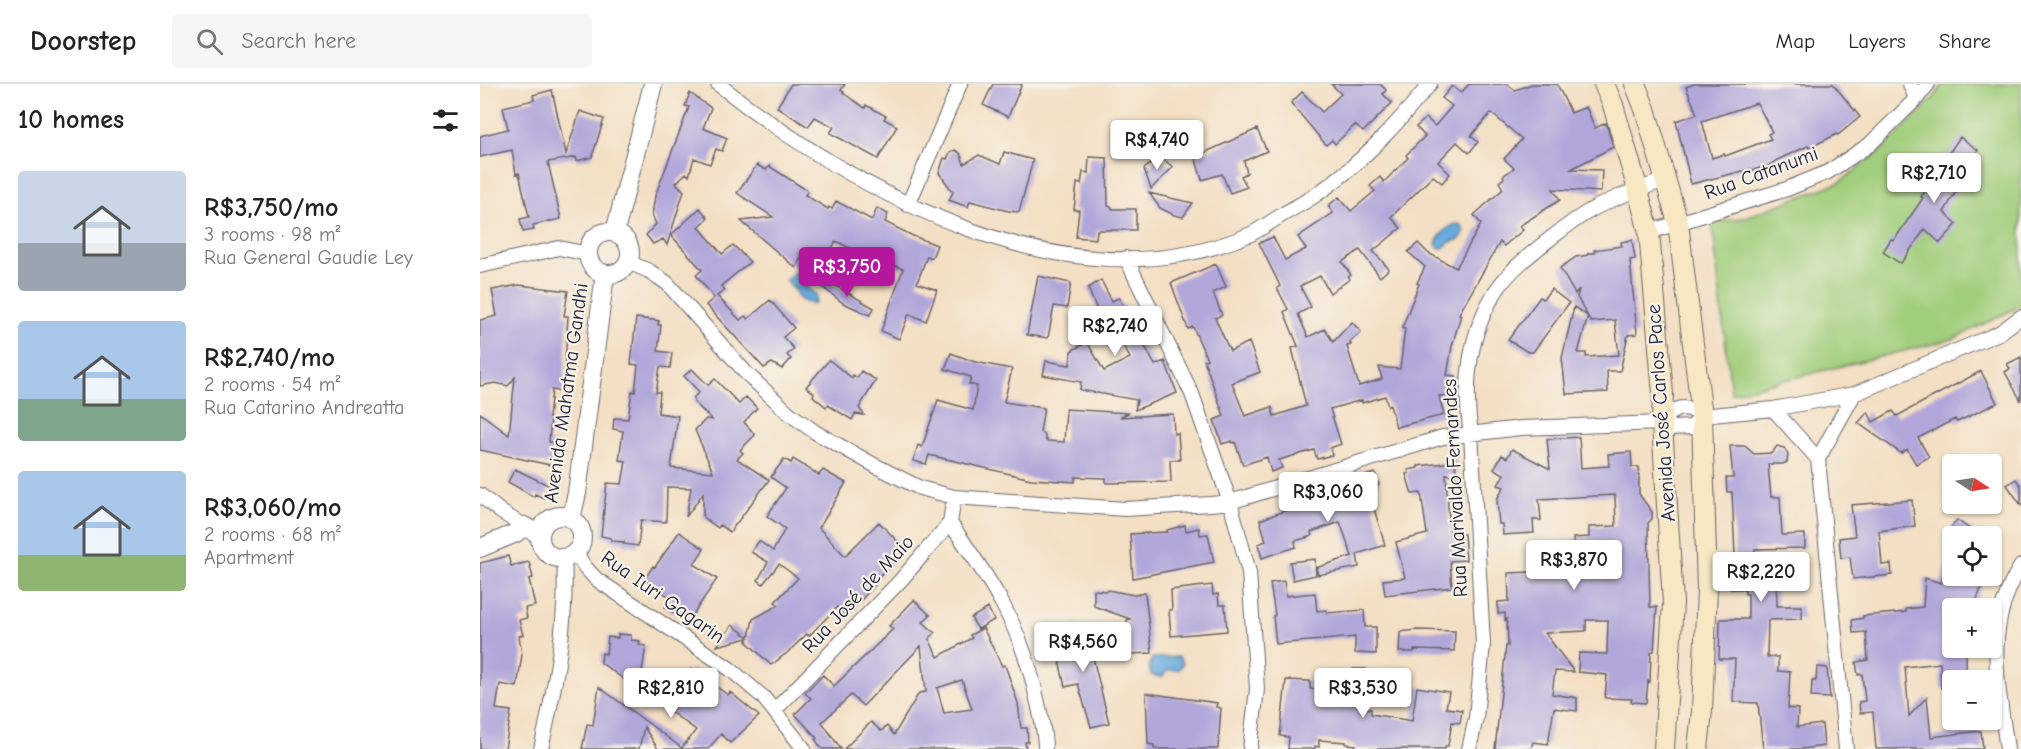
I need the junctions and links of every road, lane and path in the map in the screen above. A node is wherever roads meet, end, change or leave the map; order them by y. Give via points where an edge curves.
1 (653, 84) edge
2 (718, 84) edge
3 (960, 84) edge
4 (1604, 84) edge
5 (1635, 84) edge
6 (1910, 84) edge
7 (1928, 84) edge
8 (1422, 87) edge
9 (1916, 99) junction
10 (1666, 180) junction
11 (1638, 190) junction
12 (908, 205) junction
13 (1678, 223) junction
14 (1648, 231) junction
15 (615, 232) junction
16 (588, 254) junction
17 (1126, 258) junction
18 (628, 262) junction
19 (480, 266) edge
20 (605, 274) junction
21 (2021, 317) edge
22 (1854, 393) junction
23 (1773, 409) junction
24 (1702, 416) junction
25 (1662, 423) junction
26 (1471, 434) junction
27 (1818, 459) junction
28 (480, 495) edge
29 (954, 497) junction
30 (1230, 502) junction
31 (571, 519) junction
32 (950, 523) junction
33 (532, 530) junction
34 (480, 548) edge
35 (570, 555) junction
36 (2021, 566) edge
37 (775, 710) junction
38 (541, 749) edge
39 (804, 749) edge
40 (1045, 749) edge
41 (1250, 749) edge
42 (1469, 749) edge
43 (1664, 749) edge
44 (1698, 749) edge
45 (1846, 749) edge
46 (2007, 749) edge

1 - 15 street
2 - 12 street via 815,154
3 - 12 street
4 - 11 main road, Avenida José Carlos Pace
5 - 10 main road, Avenida José Carlos Pace
6 - 9 street
7 - 9 street, Rua Catanumi
8 - 17 street via 1373,147 1318,194 1251,233 1203,250 1168,257
9 - 13 street, Rua Catanumi via 1869,145 1828,172
10 - 11 street, Rua Marivaldo Fernandes
10 - 13 main road, Avenida José Carlos Pace
11 - 14 main road, Avenida José Carlos Pace
11 - 26 street, Rua Marivaldo Fernandes via 1593,209 1560,231 1524,258 1498,287 1481,319 1471,353 1467,411
12 - 17 street via 1034,249
13 - 14 street, Rua Catanumi
13 - 24 main road, Avenida José Carlos Pace
14 - 25 main road, Avenida José Carlos Pace via 1663,394
15 - 16 street via 596,236
15 - 18 street via 628,244
16 - 19 street via 559,249
16 - 20 street via 593,267
17 - 30 street via 1192,394
18 - 20 street via 619,272
18 - 29 street via 667,283 746,373 790,414 876,466 920,488
20 - 31 street, Avenida Mahatma Gandhi
21 - 22 street via 1999,333
22 - 23 street
22 - 27 street
23 - 24 street
23 - 27 street
24 - 25 street via 1692,427 1672,429
24 - 25 street via 1690,408 1677,408
24 - 44 main road, Avenida José Carlos Pace via 1707,589
25 - 26 street via 1521,428
25 - 43 main road, Avenida José Carlos Pace via 1673,603
26 - 30 street via 1443,438
26 - 42 street, Rua Marivaldo Fernandes via 1483,643
27 - 45 street
28 - 33 street
29 - 30 street via 1125,509
29 - 32 street
30 - 41 street via 1249,572 1257,689
31 - 33 street via 560,516 541,529
31 - 35 street via 582,535 580,547
32 - 37 street, Rua José de Maio via 900,581
32 - 40 street via 987,574 1030,665
33 - 34 street
33 - 35 street via 546,553 558,558
35 - 37 street, Rua Iuri Gagarin via 596,579 730,669
35 - 38 street via 554,684
36 - 46 street via 2003,601 1997,629 1996,669
37 - 39 street, Rua Iuri Gagarin

